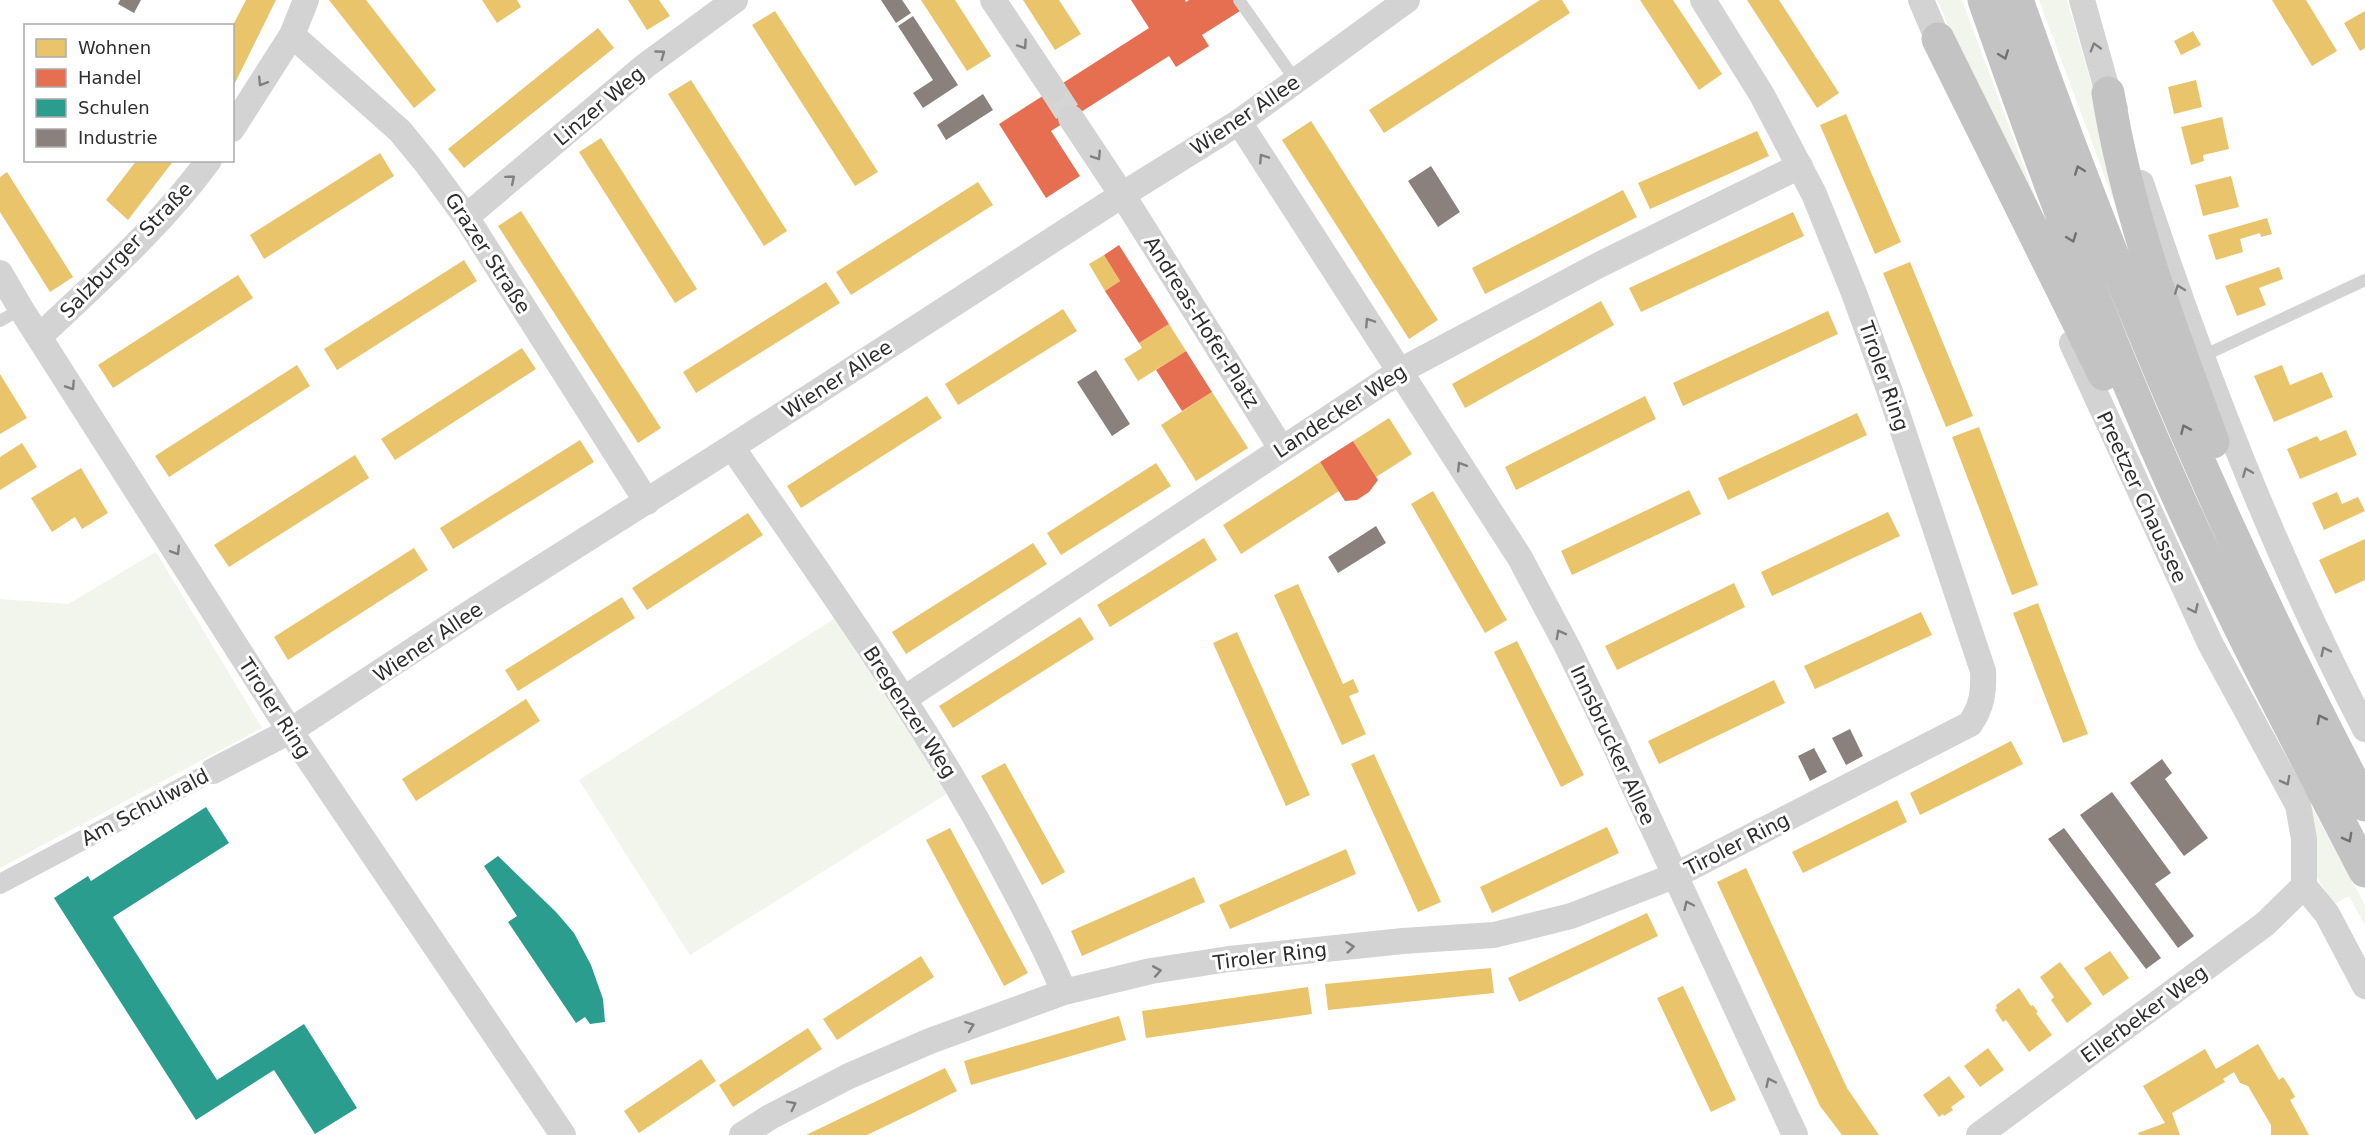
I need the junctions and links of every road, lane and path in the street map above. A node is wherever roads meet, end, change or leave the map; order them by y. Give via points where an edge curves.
1 (306, 0) edge
2 (735, 0) edge
3 (993, 0) edge
4 (1239, 0) edge
5 (1407, 0) edge
6 (1425, 0) edge
7 (1703, 0) edge
8 (1921, 0) edge
9 (1984, 0) edge
10 (2017, 0) edge
11 (2082, 0) edge
12 (1380, 22) junction
13 (292, 35) junction
14 (1938, 39) junction
15 (1296, 81) junction
16 (1053, 90) tunnel mouth
17 (2108, 93) junction
18 (1071, 118) tunnel mouth
19 (1239, 122) junction
20 (234, 126) edge
21 (208, 162) edge
22 (1800, 166) junction
23 (1122, 195) junction
24 (466, 217) junction
25 (0, 273) edge
26 (2365, 280) edge
27 (10, 315) edge
28 (39, 337) junction
29 (2203, 356) junction
30 (1400, 371) junction
31 (732, 447) junction
32 (1281, 448) junction
33 (2179, 499) junction
34 (647, 502) junction
35 (2233, 540) junction
36 (904, 699) junction
37 (2358, 699) edge
38 (2365, 729) edge
39 (290, 731) junction
40 (213, 771) joint
41 (2365, 805) edge
42 (2365, 870) edge
43 (1674, 876) junction
44 (0, 885) edge
45 (2304, 886) junction
46 (2365, 986) edge
47 (1064, 992) junction
48 (562, 1135) edge
49 (742, 1135) edge
50 (1795, 1135) edge
51 (1979, 1135) edge

1 - 13 street
24 -> 2 street, Linzer Weg via 645,66
3 -> 16 street
4 - 15 lane
5 - 12 street, Wiener Allee
6 - 12 street, Wiener Allee
7 - 22 street, Tiroler Ring via 1762,95
8 - 14 street, Preetzer Chaussee
9 -> 33 highway, Preetzer Chaussee via 2073,241
35 -> 10 highway via 2132,305
17 -> 11 street
12 - 15 street, Wiener Allee
13 -> 20 street
13 - 24 street, Grazer Straße via 400,130
14 - 33 highway via 2131,431
14 -> 45 street, Preetzer Chaussee via 2173,565 2233,688 2298,805 2304,839
15 - 19 street, Wiener Allee
29 -> 17 street
17 - 35 highway via 2133,207 2225,474
18 -> 23 street, Andreas-Hofer-Platz
19 - 23 street, Wiener Allee
30 -> 19 street
21 - 28 street, Salzburger Straße via 150,228
22 - 30 street, Landecker Weg via 1599,265
22 - 43 street, Tiroler Ring via 1850,282 1890,392 1983,671 1984,694 1970,724
23 - 31 street, Wiener Allee
23 - 32 street, Andreas-Hofer-Platz
24 - 34 street, Grazer Straße
25 - 27 street, Tiroler Ring
26 - 29 lane
27 - 28 street, Tiroler Ring
28 -> 39 street, Tiroler Ring
37 -> 29 street via 2324,649 2268,526
30 - 32 street, Landecker Weg
43 -> 30 street, Innsbrucker Allee via 1584,681 1520,558
31 - 34 street, Wiener Allee
31 - 36 street, Bregenzer Weg
32 - 36 street, Landecker Weg
33 -> 42 highway, Preetzer Chaussee via 2272,693
34 - 39 street, Wiener Allee
41 -> 35 highway
36 - 47 street, Bregenzer Weg via 972,809 1052,960
37 - 38 street
39 - 40 street, Am Schulwald
39 - 48 street, Tiroler Ring
40 - 44 street, Am Schulwald
47 -> 43 street, Tiroler Ring via 1151,971 1229,959 1494,935 1571,915
50 -> 43 street, Innsbrucker Allee
45 - 46 street via 2327,914
45 - 51 street, Ellerbeker Weg via 2265,924
49 -> 47 street, Tiroler Ring via 849,1076 930,1041

